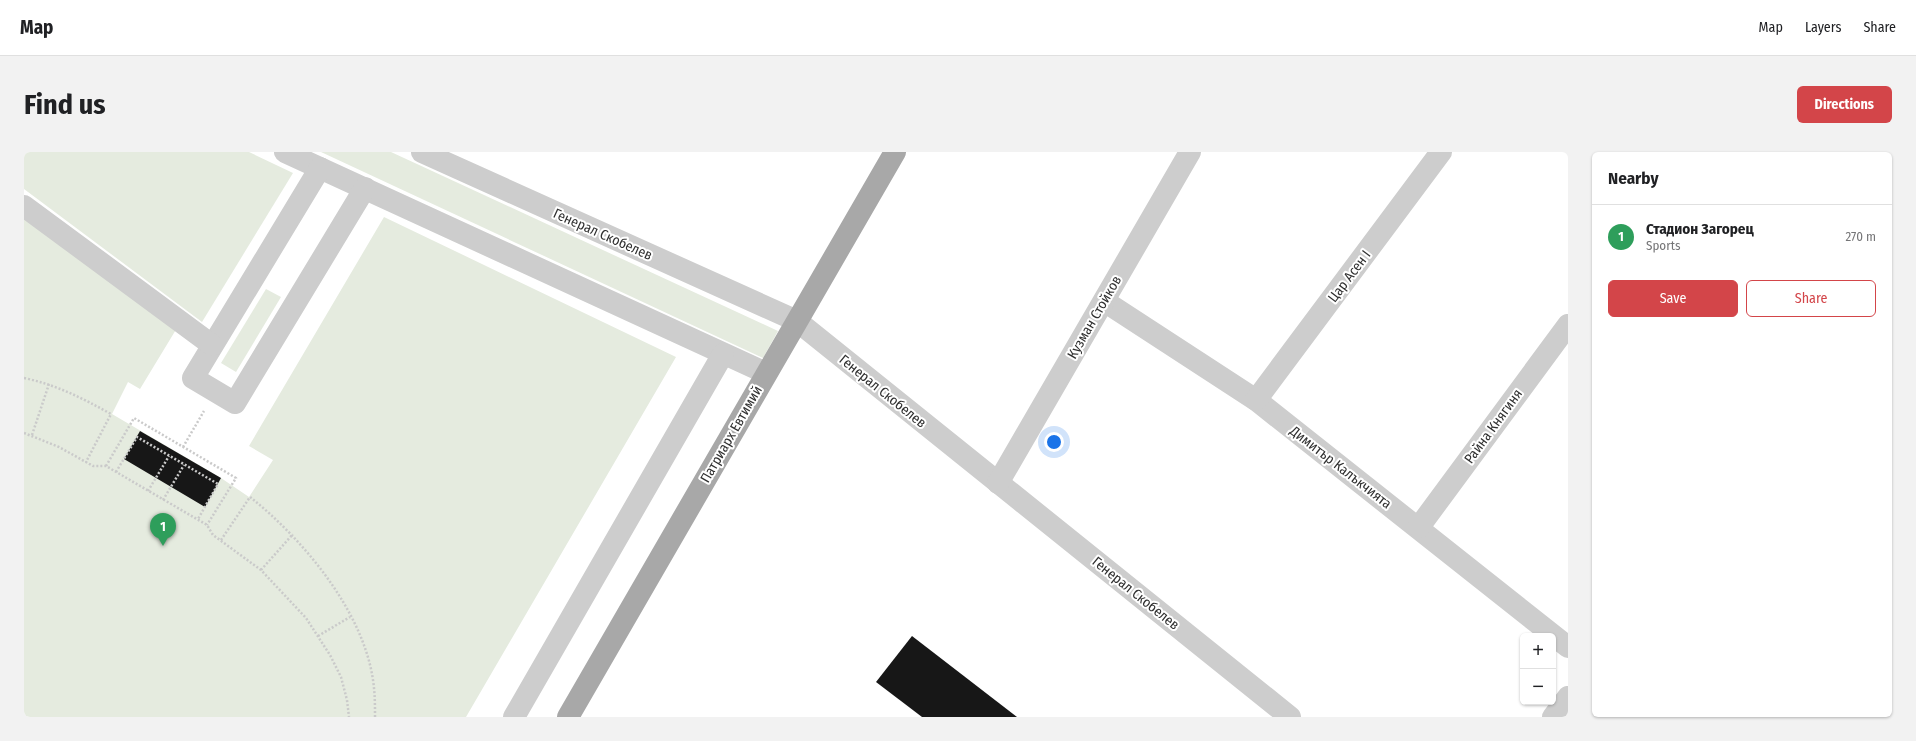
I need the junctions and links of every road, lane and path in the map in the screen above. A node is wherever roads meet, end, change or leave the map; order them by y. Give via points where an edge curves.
1 (286, 152) edge
2 (422, 152) edge
3 (895, 152) edge
4 (1190, 152) edge
5 (1441, 152) edge
6 (452, 158) edge
7 (320, 168) junction
8 (365, 188) junction
9 (24, 206) edge
10 (1104, 301) junction
11 (796, 321) junction
12 (1568, 325) edge
13 (212, 345) junction
14 (723, 354) junction
15 (766, 373) junction
16 (24, 378) edge
17 (49, 384) junction
18 (216, 391) junction
19 (1256, 400) junction
20 (24, 433) edge
21 (32, 436) junction
22 (183, 447) junction
23 (169, 456) junction
24 (86, 462) junction
25 (184, 465) junction
26 (106, 466) junction
27 (116, 472) junction
28 (998, 483) junction
29 (148, 491) junction
30 (163, 500) junction
31 (198, 519) junction
32 (207, 525) junction
33 (1419, 528) junction
34 (292, 534) junction
35 (221, 540) junction
36 (261, 570) junction
37 (350, 617) junction
38 (318, 636) junction
39 (1568, 647) edge
40 (1568, 697) edge
41 (349, 717) edge
42 (375, 717) edge
43 (514, 717) edge
44 (568, 717) edge
45 (1290, 717) edge
46 (1553, 717) edge

1 - 7 street
2 - 6 street, Генерал Скобелев
3 - 11 main road, Патриарх Евтимий
4 - 10 street, Кузман Стойков
5 - 19 street, Цар Асен I
6 - 11 street, Генерал Скобелев
7 - 8 street
7 - 13 street
8 - 14 street
8 - 18 street via 235,403
9 - 13 street
10 - 19 street, Димитър Калъкчията
10 - 28 street, Кузман Стойков
11 - 15 main road, Патриарх Евтимий
11 - 28 street, Генерал Скобелев
12 - 33 street, Райна Княгиня
13 - 18 street via 193,378
14 - 15 street
14 - 43 street
15 - 44 main road, Патриарх Евтимий
16 - 17 path
17 - 21 path
17 - 24 path via 69,391 112,414
18 - 22 path
19 - 33 street, Димитър Калъкчията
20 - 21 path
21 - 24 path
22 - 26 path via 134,418
22 - 32 path via 236,478
23 - 25 path
23 - 27 path via 137,437
23 - 29 path
24 - 26 path via 93,466
25 - 30 path
25 - 31 path via 218,484
26 - 27 path
27 - 29 path
28 - 45 street, Генерал Скобелев
29 - 30 path
30 - 31 path
31 - 32 path
32 - 35 path via 213,535
33 - 39 street, Димитър Калъкчията
34 - 35 path via 250,498
34 - 36 path
34 - 37 path via 313,558
35 - 36 path
36 - 38 path via 289,599
37 - 38 path
37 - 42 path via 367,654 373,680
38 - 41 path via 340,677 348,700
40 - 46 street

